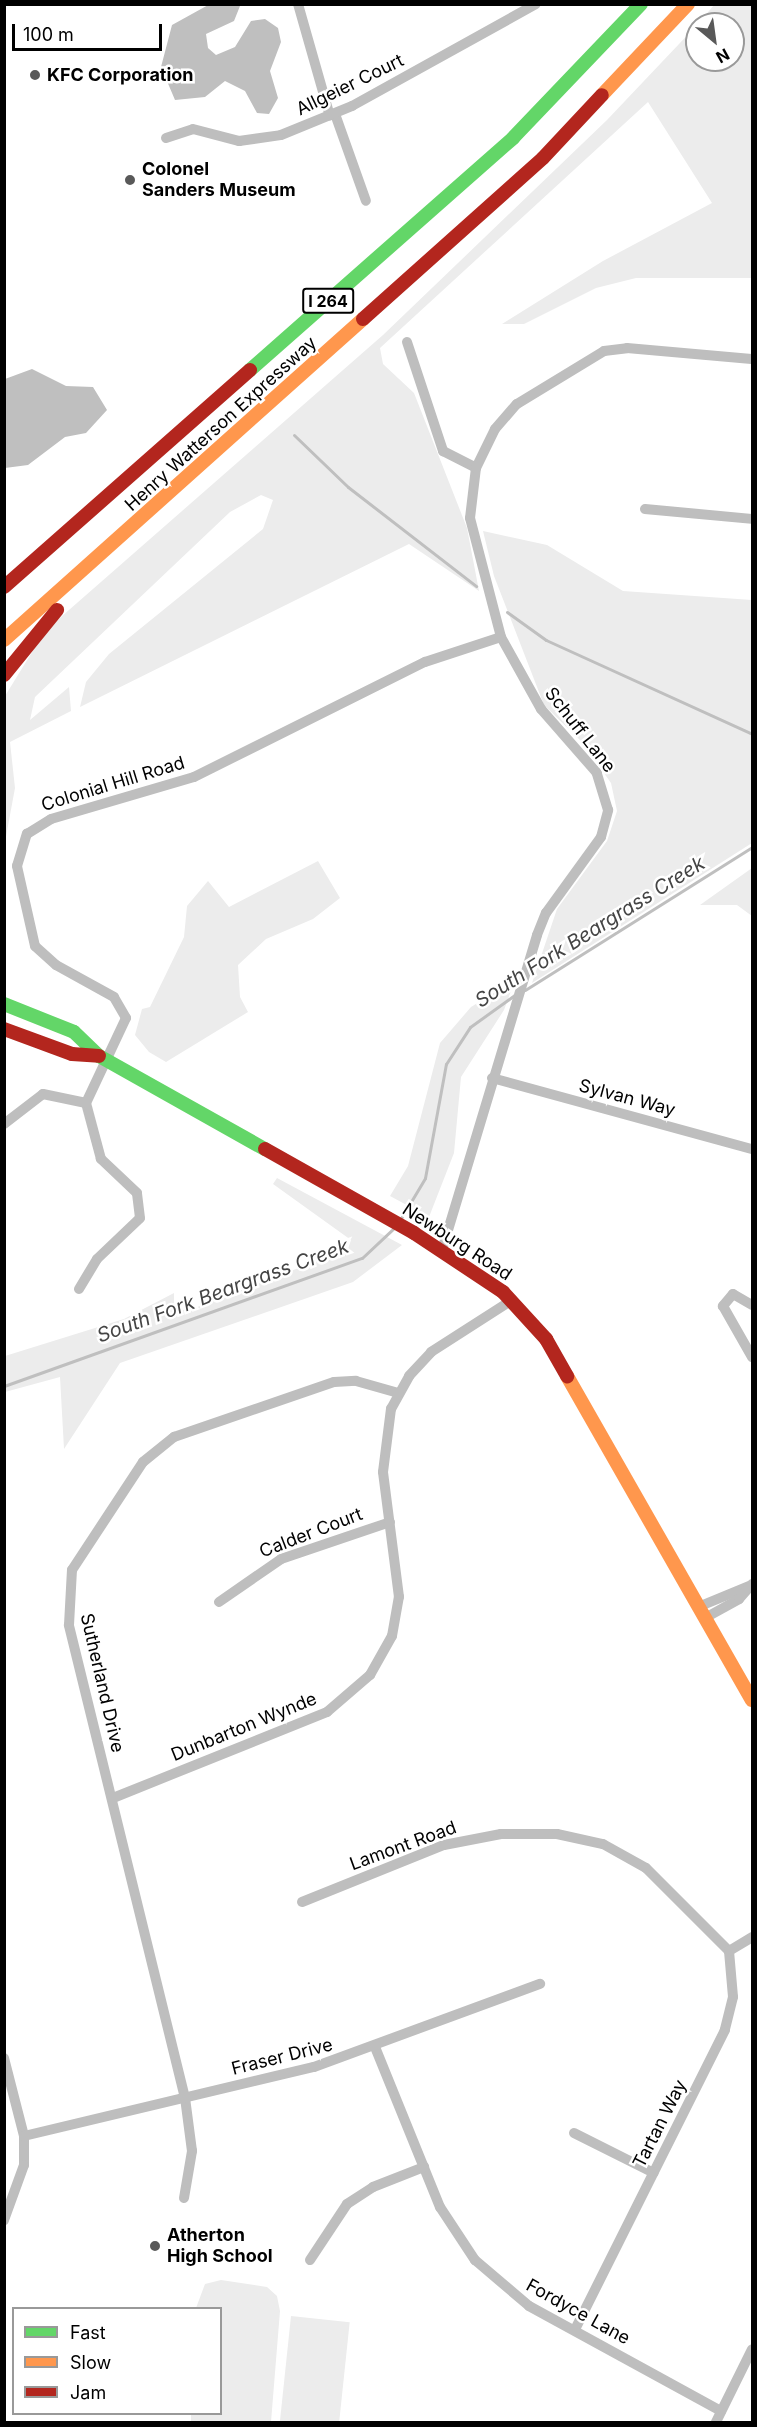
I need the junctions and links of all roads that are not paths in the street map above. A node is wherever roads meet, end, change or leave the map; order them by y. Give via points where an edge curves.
1 (298, 4) edge
2 (536, 4) edge
3 (641, 4) edge
4 (688, 4) edge
5 (333, 115) junction
6 (166, 138) dead end
7 (366, 201) dead end
8 (407, 342) dead end
9 (753, 359) edge
10 (476, 468) junction
11 (645, 509) dead end
12 (753, 519) edge
13 (135, 525) junction
14 (4, 587) edge
15 (501, 637) junction
16 (4, 640) edge
17 (4, 675) edge
18 (4, 1004) edge
19 (4, 1029) edge
20 (104, 1059) junction
21 (492, 1078) junction
22 (86, 1102) junction
23 (4, 1124) edge
24 (753, 1149) edge
25 (442, 1250) junction
26 (79, 1289) dead end
27 (512, 1300) junction
28 (753, 1305) edge
29 (753, 1357) edge
30 (398, 1393) junction
31 (390, 1522) junction
32 (751, 1585) edge
33 (219, 1602) dead end
34 (702, 1612) junction
35 (753, 1700) edge
36 (113, 1798) junction
37 (302, 1902) dead end
38 (753, 1937) edge
39 (729, 1951) junction
40 (540, 1984) dead end
41 (375, 2048) junction
42 (4, 2058) edge
43 (185, 2098) junction
44 (574, 2133) dead end
45 (24, 2136) junction
46 (423, 2167) junction
47 (654, 2174) junction
48 (184, 2198) dead end
49 (4, 2220) edge
50 (310, 2260) dead end
51 (575, 2330) junction
52 (753, 2349) edge
53 (721, 2411) junction
54 (716, 2422) edge

1 - 5 street
2 - 5 street, Allgeier Court
3 - 14 main road, Henry Watterson Expressway / I 264 via 513,138
4 - 13 main road, Henry Watterson Expressway / I 264 via 543,158
5 - 6 street, Allgeier Court via 257,141 193,129
5 - 7 street
8 - 10 street via 443,451
9 - 10 street, Schuff Lane via 627,348 604,351 517,404 495,429
10 - 15 street, Schuff Lane via 470,518
11 - 12 street
13 - 16 main road, Henry Watterson Expressway / I 264
13 - 17 main road via 123,551 33,634
15 - 20 street, Colonial Hill Road via 411,669 194,777 51,819 27,834 17,866 35,946 56,965 114,997 125,1011 125,1025
15 - 21 street, Schuff Lane via 541,709 597,773 607,801 601,837 546,913
18 - 20 main road, Newburg Road via 74,1032
19 - 20 main road, Newburg Road via 72,1054
20 - 22 street
20 - 25 main road, Newburg Road
21 - 24 street, Sylvan Way
21 - 25 street, Schuff Lane
22 - 23 street via 43,1094
22 - 26 street via 101,1159 132,1187 141,1208 137,1225 97,1259
25 - 27 main road, Newburg Road
27 - 30 street, Dunbarton Wynde via 431,1352
27 - 34 main road, Newburg Road via 546,1339
28 - 29 street via 733,1294 723,1306
30 - 31 street, Dunbarton Wynde via 382,1451
30 - 36 street, Sutherland Drive via 347,1380 308,1389 174,1437 136,1472 80,1552 68,1589 69,1625
31 - 33 street, Calder Court via 281,1559
31 - 36 street, Dunbarton Wynde via 398,1611 386,1650 361,1686 312,1718
32 - 34 street via 739,1599
34 - 35 main road, Newburg Road
36 - 43 street, Sutherland Drive
37 - 39 street, Lamont Road via 444,1845 501,1834 557,1834 603,1844 646,1868
38 - 39 street
39 - 47 street, Tartan Way via 733,1986 729,2019
40 - 41 street, Fraser Drive
41 - 43 street, Fraser Drive
41 - 46 street, Fordyce Lane
42 - 45 street
43 - 45 street, Fraser Drive
43 - 48 street, Sutherland Drive via 192,2151
44 - 47 street
45 - 49 street via 23,2171
46 - 50 street via 373,2187 347,2204
46 - 51 street, Fordyce Lane via 447,2222 475,2260 529,2306
47 - 51 street, Tartan Way
51 - 53 street, Fordyce Lane
52 - 53 street
53 - 54 street

